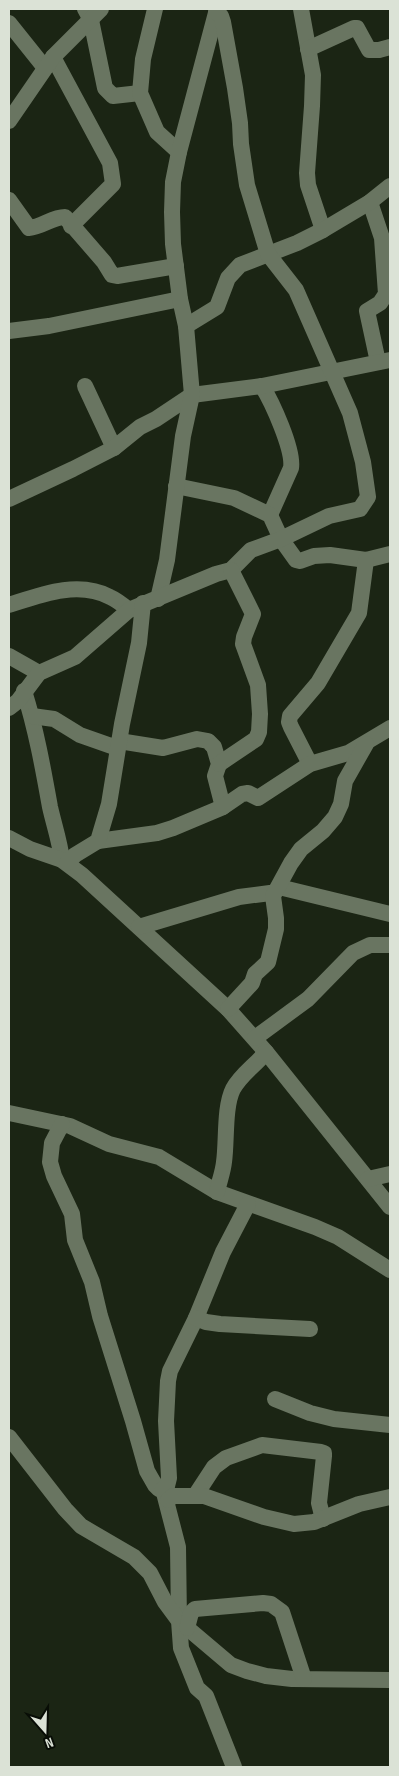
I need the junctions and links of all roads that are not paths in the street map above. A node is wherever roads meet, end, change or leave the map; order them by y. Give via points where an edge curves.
1 (155, 9) edge
2 (301, 9) edge
3 (216, 10) edge
4 (93, 12) edge
5 (9, 23) edge
6 (390, 47) edge
7 (308, 49) junction
8 (49, 62) junction
9 (140, 93) junction
10 (9, 121) edge
11 (179, 152) junction
12 (390, 186) edge
13 (9, 200) edge
14 (370, 202) junction
15 (71, 226) junction
16 (322, 230) junction
17 (268, 254) junction
18 (176, 266) junction
19 (180, 299) junction
20 (186, 326) junction
21 (9, 331) edge
22 (384, 361) edge
23 (332, 373) junction
24 (85, 386) dead end
25 (262, 386) junction
26 (192, 395) junction
27 (114, 448) junction
28 (176, 486) junction
29 (9, 499) edge
30 (270, 515) junction
31 (281, 539) junction
32 (390, 554) edge
33 (366, 560) junction
34 (231, 570) junction
35 (144, 604) junction
36 (9, 605) edge
37 (9, 656) edge
38 (40, 674) junction
39 (24, 691) junction
40 (9, 708) edge
41 (32, 716) junction
42 (390, 728) edge
43 (368, 740) junction
44 (118, 745) junction
45 (219, 764) junction
46 (310, 764) junction
47 (223, 807) junction
48 (9, 838) edge
49 (98, 841) junction
50 (64, 862) junction
51 (276, 891) junction
52 (390, 914) edge
53 (139, 927) junction
54 (390, 945) edge
55 (228, 1009) junction
56 (254, 1038) junction
57 (266, 1052) junction
58 (9, 1113) edge
59 (62, 1124) junction
60 (390, 1174) edge
61 (368, 1180) junction
62 (217, 1192) junction
63 (248, 1204) junction
64 (390, 1207) edge
65 (390, 1270) edge
66 (196, 1318) junction
67 (310, 1329) dead end
68 (275, 1399) dead end
69 (390, 1425) edge
70 (9, 1437) edge
71 (166, 1494) junction
72 (195, 1496) junction
73 (390, 1497) edge
74 (323, 1519) junction
75 (183, 1624) junction
76 (304, 1679) junction
77 (390, 1680) edge
78 (234, 1767) edge

1 - 9 street via 143,59
2 - 7 street
3 - 11 street
3 - 17 street via 222,22 235,88 247,185
4 - 8 street
4 - 9 street via 105,88 113,96
5 - 8 street
6 - 7 street via 369,50 360,32 354,28
7 - 16 street via 312,106 307,174
8 - 10 street
8 - 15 street via 110,163 113,184
9 - 11 street via 156,132
11 - 18 street via 172,212
12 - 14 street
13 - 15 street via 29,228 58,217 65,218
14 - 16 street
14 - 22 street via 382,238 386,294 380,303 367,311
15 - 18 street via 112,275
16 - 17 street
17 - 20 street via 240,265 228,278 217,307
17 - 23 street via 296,290
18 - 19 street
19 - 20 street
19 - 21 street
20 - 26 street
22 - 23 street
23 - 25 street
23 - 31 street via 352,421 368,497 360,508 330,516
24 - 27 street
25 - 26 street
25 - 30 street via 292,460
26 - 27 street via 140,427
26 - 28 street
27 - 29 street
28 - 30 street via 234,498
28 - 35 street via 167,560
30 - 31 street
31 - 33 street via 300,561 330,555
31 - 34 street via 251,550
32 - 33 street
33 - 46 street via 360,613 318,683 290,716 291,727
34 - 35 street
34 - 45 street via 253,614 243,644 258,685 259,732 256,739
35 - 36 street via 79,589 58,591
35 - 38 street via 74,657
35 - 44 street
37 - 38 street
38 - 39 street
39 - 40 street
39 - 41 street
41 - 44 street via 54,719 85,737
41 - 50 street
42 - 43 street
43 - 46 street via 348,753
43 - 51 street via 345,781 335,817 324,831 301,849
44 - 45 street via 156,748 197,739 208,741 214,747
44 - 49 street via 109,804
45 - 47 street via 215,776
46 - 47 street via 258,798 242,794
47 - 49 street via 157,833
48 - 50 street
49 - 50 street
50 - 53 street
51 - 52 street
51 - 53 street via 240,897
51 - 55 street via 276,929 268,962
53 - 55 street
54 - 56 street via 370,945 353,954 308,999
55 - 56 street
56 - 57 street
57 - 61 street
57 - 62 street via 232,1090 224,1164
58 - 59 street
59 - 62 street via 109,1144 159,1157
59 - 71 street via 52,1143 50,1162 72,1214 75,1240 92,1282 147,1471 155,1485
60 - 61 street
61 - 64 street
62 - 63 street
63 - 65 street via 338,1237
63 - 66 street via 223,1252
66 - 67 street via 220,1324
66 - 71 street via 168,1381 169,1478
68 - 69 street via 334,1420
70 - 75 street via 81,1526 134,1556 143,1565 165,1602
71 - 72 street
71 - 75 street via 178,1546
72 - 74 street via 294,1524
72 - 74 street via 214,1467 226,1458 262,1445 321,1452 324,1456 319,1503
73 - 74 street via 358,1504
75 - 76 street via 231,1664 266,1676
75 - 76 street via 195,1609 271,1604 282,1612
75 - 78 street via 182,1648 197,1688 206,1696
76 - 77 street

